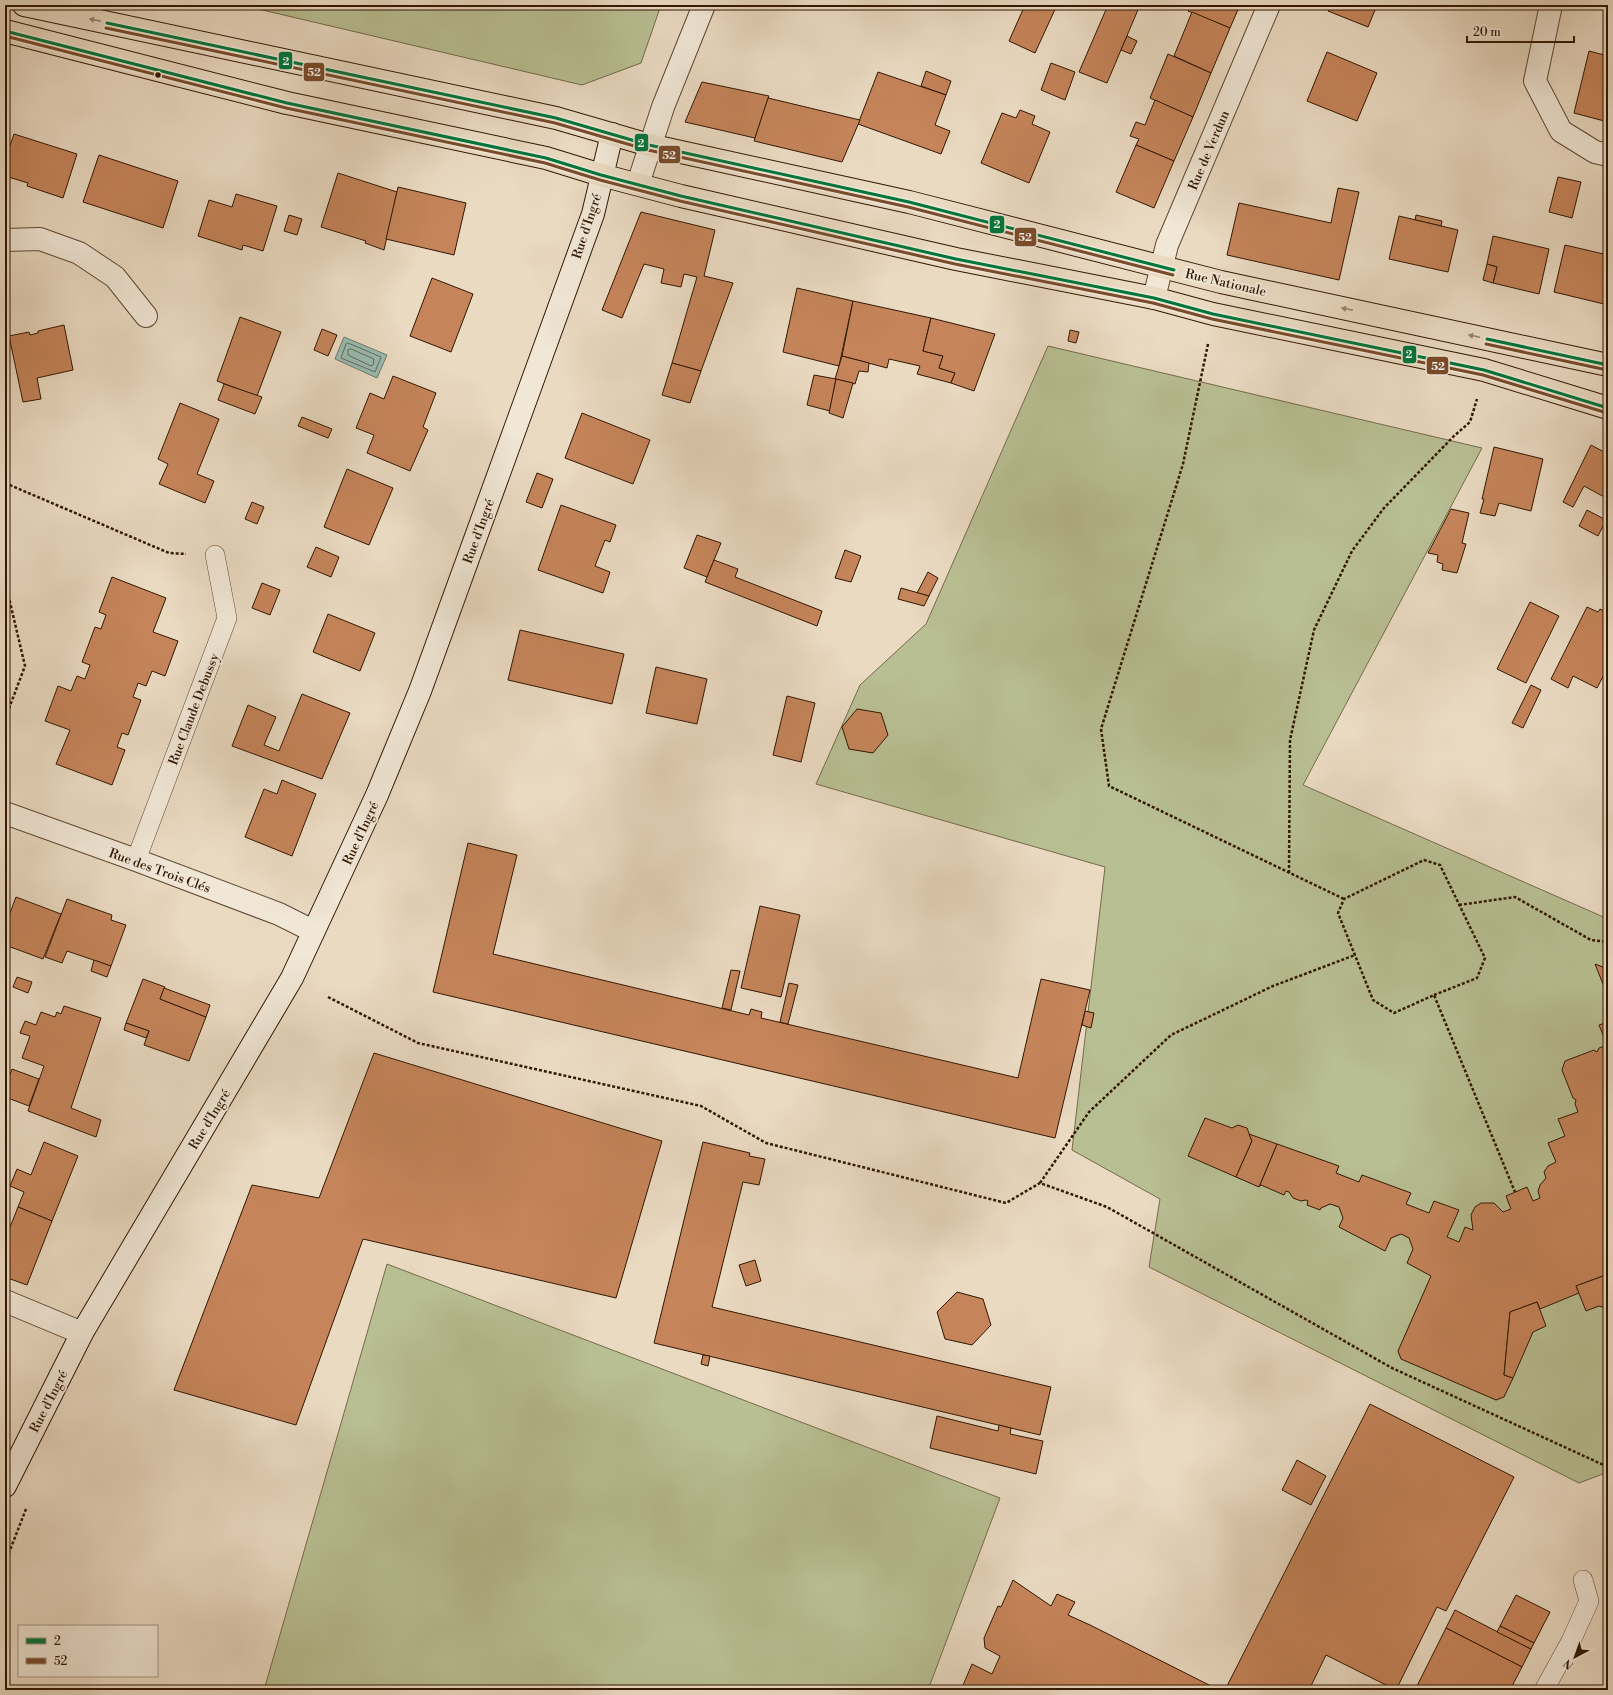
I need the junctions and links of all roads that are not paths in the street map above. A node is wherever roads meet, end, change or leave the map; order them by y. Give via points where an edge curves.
1 (24, 5) edge
2 (704, 5) edge
3 (1269, 5) edge
4 (1551, 5) edge
5 (5, 31) edge
6 (612, 134) junction
7 (649, 145) junction
8 (1608, 155) edge
9 (601, 175) junction
10 (638, 184) junction
11 (5, 240) edge
12 (1161, 266) junction
13 (1154, 298) junction
14 (146, 316) dead end
15 (1608, 365) edge
16 (1608, 408) edge
17 (215, 555) dead end
18 (5, 814) edge
19 (136, 860) junction
20 (313, 931) junction
21 (5, 1301) edge
22 (82, 1333) junction
23 (5, 1486) edge
24 (1584, 1580) dead end
25 (1544, 1690) edge

6 -> 1 main road, Rue Nationale via 556,118
2 - 7 street
3 - 12 street, Rue de Verdun via 1167,245
4 - 8 street via 1535,81 1561,131 1595,152
5 - 9 main road via 287,103 546,158
6 - 7 main road, Rue Nationale
6 - 9 street, Rue d'Ingré
7 - 10 street
7 - 12 main road, Rue Nationale via 909,202
9 - 10 main road
9 - 20 street, Rue d'Ingré via 593,214 420,691 378,795
10 - 13 main road via 956,259
11 - 14 street via 40,239 79,253 114,277
12 - 13 street, Rue de Verdun
15 -> 12 main road, Rue Nationale via 1221,282
13 - 16 main road via 1213,314 1484,370
17 - 19 lane, Rue Claude Debussy via 227,618
18 - 19 street, Rue des Trois Clés
19 - 20 street, Rue des Trois Clés via 279,914
20 - 22 street, Rue d'Ingré via 292,978
21 - 22 street
22 - 23 street, Rue d'Ingré
24 - 25 lane via 1589,1601

